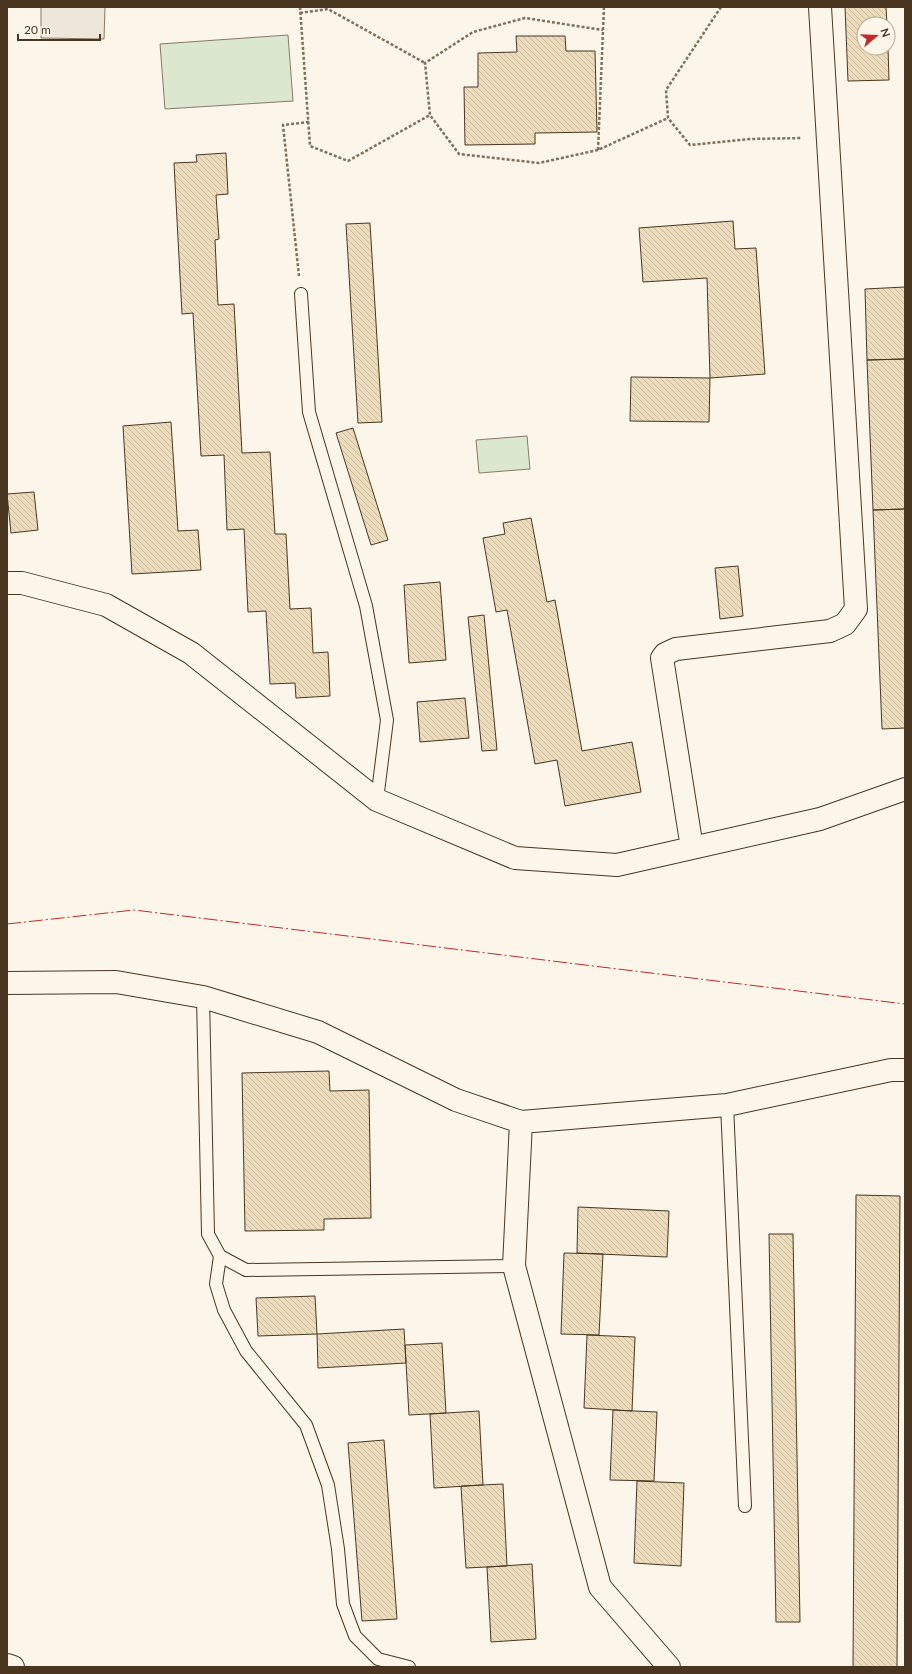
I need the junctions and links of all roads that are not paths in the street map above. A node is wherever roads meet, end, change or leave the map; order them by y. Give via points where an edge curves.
1 (820, 7) edge
2 (301, 294) road end
3 (7, 583) edge
4 (905, 789) edge
5 (377, 800) junction
6 (692, 848) junction
7 (7, 983) edge
8 (203, 996) junction
9 (905, 1070) edge
10 (727, 1105) junction
11 (521, 1122) junction
12 (220, 1256) junction
13 (514, 1266) junction
14 (745, 1506) dead end
15 (7, 1665) edge
16 (13, 1667) edge
17 (409, 1667) edge
18 (669, 1667) edge

1 - 6 street via 856,609 845,624 830,631 676,649 662,658
2 - 5 lane via 309,412 366,606 387,720
3 - 5 street via 22,583 106,606 191,653
4 - 6 street via 820,819
5 - 6 street via 515,858 617,865
7 - 8 street via 116,982
8 - 11 street via 318,1032 456,1100
8 - 12 lane via 208,1234
9 - 10 street via 890,1070
10 - 11 street
10 - 14 lane
11 - 13 street
12 - 13 lane via 246,1270
12 - 17 lane via 216,1284 224,1310 246,1350 306,1425 328,1485 343,1604 355,1636 378,1659
13 - 18 street via 600,1587
15 - 16 street

